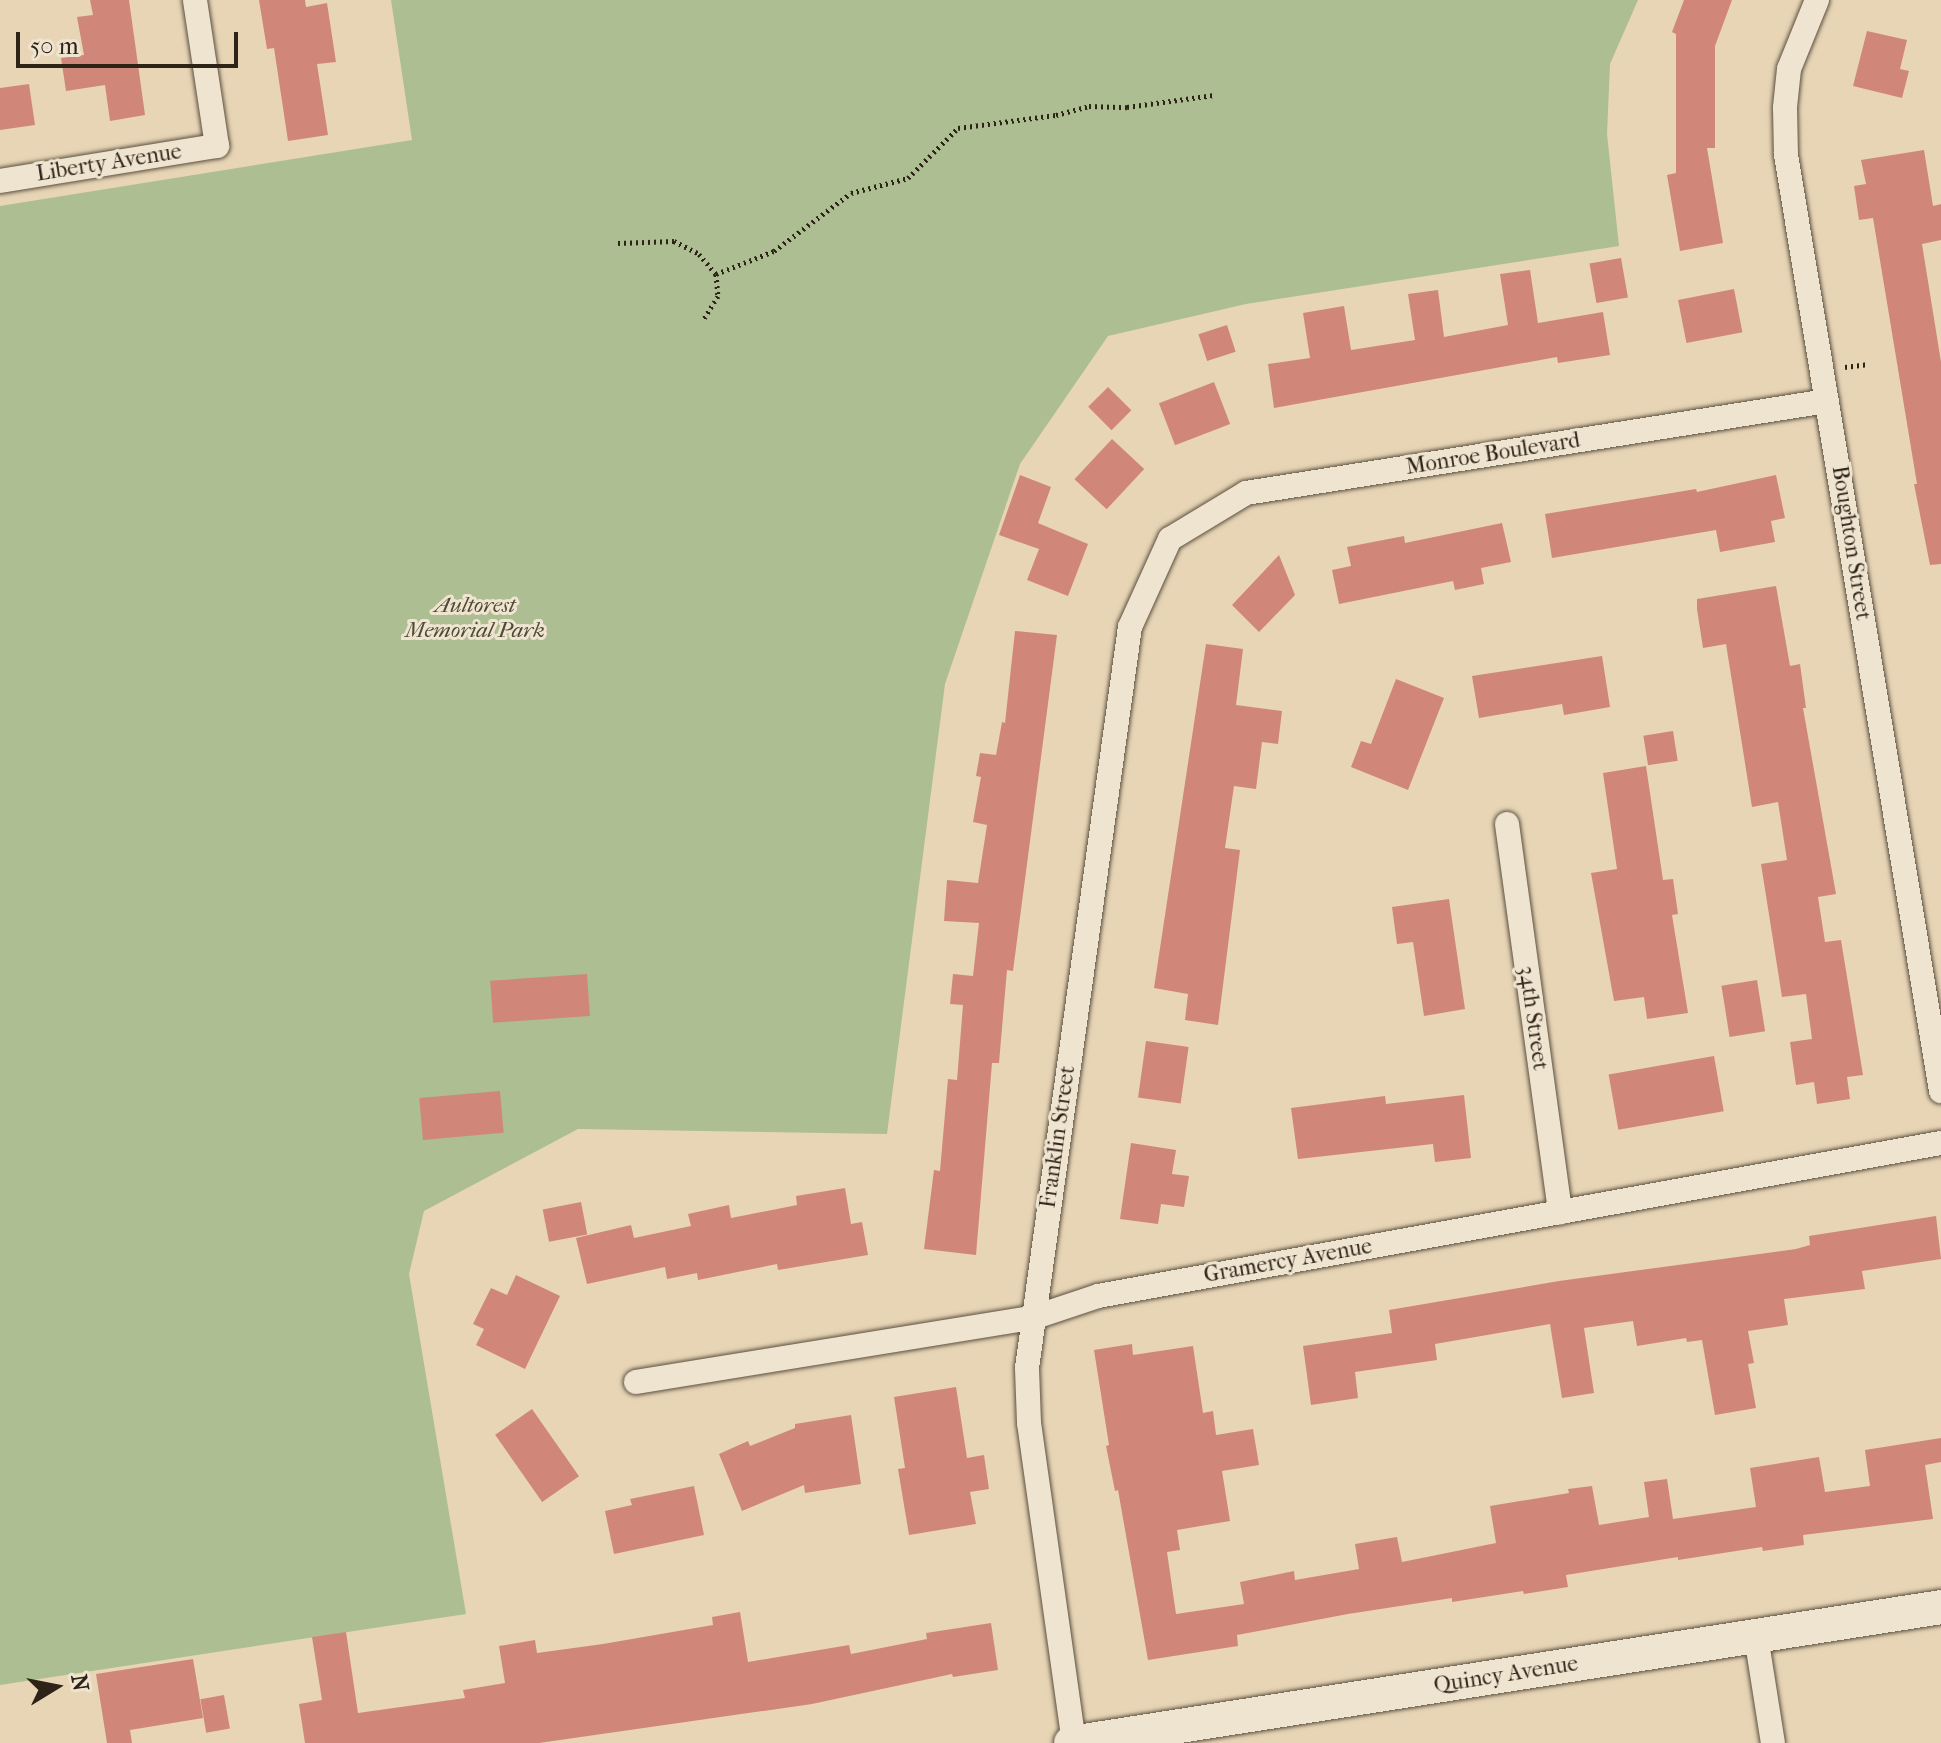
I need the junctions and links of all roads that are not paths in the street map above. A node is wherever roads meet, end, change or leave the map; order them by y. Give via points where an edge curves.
1 (195, 0) edge
2 (1817, 0) edge
3 (0, 181) edge
4 (1827, 401) junction
5 (1170, 539) joint
6 (1507, 824) dead end
7 (1941, 1091) edge
8 (1941, 1143) edge
9 (1560, 1212) junction
10 (1032, 1318) junction
11 (636, 1382) dead end
12 (1941, 1607) edge
13 (1756, 1636) junction
14 (1073, 1743) edge
15 (1773, 1743) edge

1 - 3 street, Liberty Avenue via 217,146
2 - 4 street, Boughton Street via 1789,69 1786,155
4 - 5 street, Monroe Boulevard via 1246,493
4 - 7 street, Boughton Street
5 - 10 street, Franklin Street via 1130,627
6 - 9 street, 34th Street
8 - 9 street, Gramercy Avenue
9 - 10 street, Gramercy Avenue via 1098,1296
10 - 11 street, Gramercy Avenue
10 - 14 street, Franklin Street via 1029,1423
12 - 13 street, Quincy Avenue
13 - 14 street, Quincy Avenue
13 - 15 street

